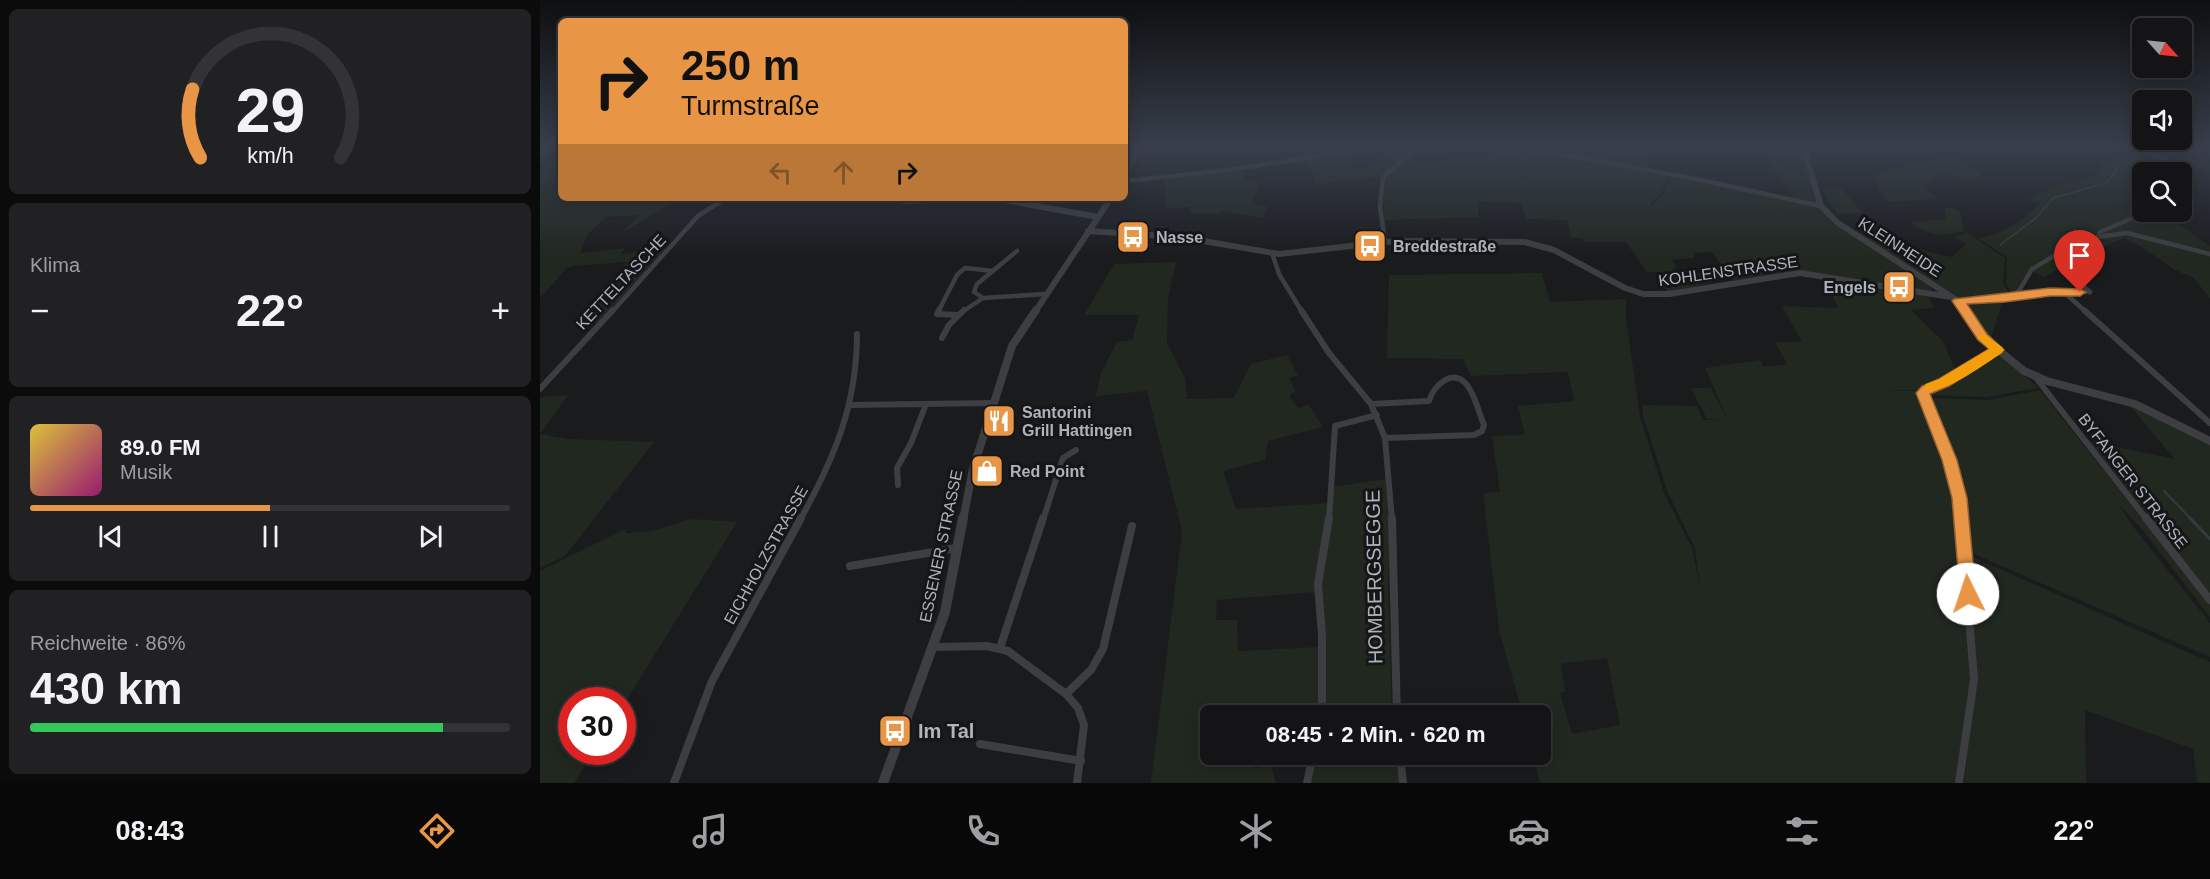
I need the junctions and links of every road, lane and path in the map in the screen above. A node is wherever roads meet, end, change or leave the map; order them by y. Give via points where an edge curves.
1 (1382, 184) edge
2 (1713, 184) edge
3 (1814, 184) edge
4 (721, 201) edge
5 (1010, 201) edge
6 (1109, 201) edge
7 (1821, 206) junction
8 (1098, 217) junction
9 (2132, 219) edge
10 (1088, 231) junction
11 (2098, 237) junction
12 (1385, 241) junction
13 (1017, 251) dead end
14 (1272, 253) junction
15 (2210, 254) edge
16 (993, 271) junction
17 (2070, 274) dead end
18 (2064, 292) junction
19 (1045, 294) junction
20 (2012, 297) junction
21 (983, 298) junction
22 (1955, 299) junction
23 (958, 315) junction
24 (857, 334) dead end
25 (942, 338) dead end
26 (1998, 350) junction
27 (2036, 378) junction
28 (540, 390) edge
29 (994, 403) junction
30 (926, 404) junction
31 (1371, 404) junction
32 (850, 405) junction
33 (1377, 415) junction
34 (2210, 423) edge
35 (1385, 438) junction
36 (2210, 441) edge
37 (1076, 450) dead end
38 (898, 485) dead end
39 (1132, 526) dead end
40 (957, 548) junction
41 (850, 566) dead end
42 (2210, 600) edge
43 (933, 647) junction
44 (1000, 648) junction
45 (1066, 694) junction
46 (1322, 705) edge
47 (1397, 705) edge
48 (980, 744) dead end
49 (1081, 761) junction
50 (1311, 765) edge
51 (1401, 765) edge
52 (674, 783) edge
53 (883, 783) edge
54 (1077, 783) edge
55 (1307, 783) edge
56 (1403, 783) edge
57 (1959, 783) edge

1 - 12 street via 1380,207
2 - 7 street
3 - 7 street
4 - 28 street, KETTELTASCHE via 698,216
5 - 8 street
6 - 8 street, ESSENER STRASSE
7 - 22 street, KLEINHEIDE via 1847,229
8 - 10 street, ESSENER STRASSE
9 - 11 street via 2100,232
10 - 14 street, KOHLENSTRASSE via 1182,237
10 - 19 street, ESSENER STRASSE
11 - 15 street via 2127,233
11 - 20 street via 2032,269
12 - 14 street, KOHLENSTRASSE
12 - 22 street, KOHLENSTRASSE via 1538,244 1625,288 1649,294 1800,273
13 - 16 street
14 - 31 street, HOMBERGSEGGE via 1299,308
16 - 21 street via 975,287 974,292
16 - 23 street via 965,268 957,275 937,314
17 - 18 street via 2090,292
18 - 20 street
18 - 34 street
19 - 21 street
19 - 29 street, ESSENER STRASSE via 1012,346
20 - 22 street
21 - 23 street
22 - 26 street via 1983,337
23 - 25 street
24 - 32 street, EICHHOLZSTRASSE via 857,369
26 - 27 street
26 - 57 street via 1923,393 1950,460 1965,552 1974,679
27 - 36 street via 2127,401
27 - 42 street, BYFANGER STRASSE
29 - 30 street
29 - 40 street, ESSENER STRASSE via 973,469
30 - 32 street
30 - 38 street via 897,468
31 - 33 street, HOMBERGSEGGE
31 - 35 street via 1429,401 1431,390 1439,382 1453,378 1468,386 1484,424 1482,431 1474,435
32 - 52 street, EICHHOLZSTRASSE via 823,478 712,681
33 - 35 street, HOMBERGSEGGE
33 - 46 street via 1335,426 1328,531 1318,584
35 - 47 street, HOMBERGSEGGE via 1391,493
37 - 44 street via 1063,458
39 - 45 street via 1103,649 1091,670
40 - 41 street
40 - 43 street, ESSENER STRASSE via 945,612
43 - 44 street
43 - 53 street, ESSENER STRASSE
44 - 45 street
45 - 49 street via 1078,708 1084,725
48 - 49 street
49 - 54 street
50 - 55 street
51 - 56 street

